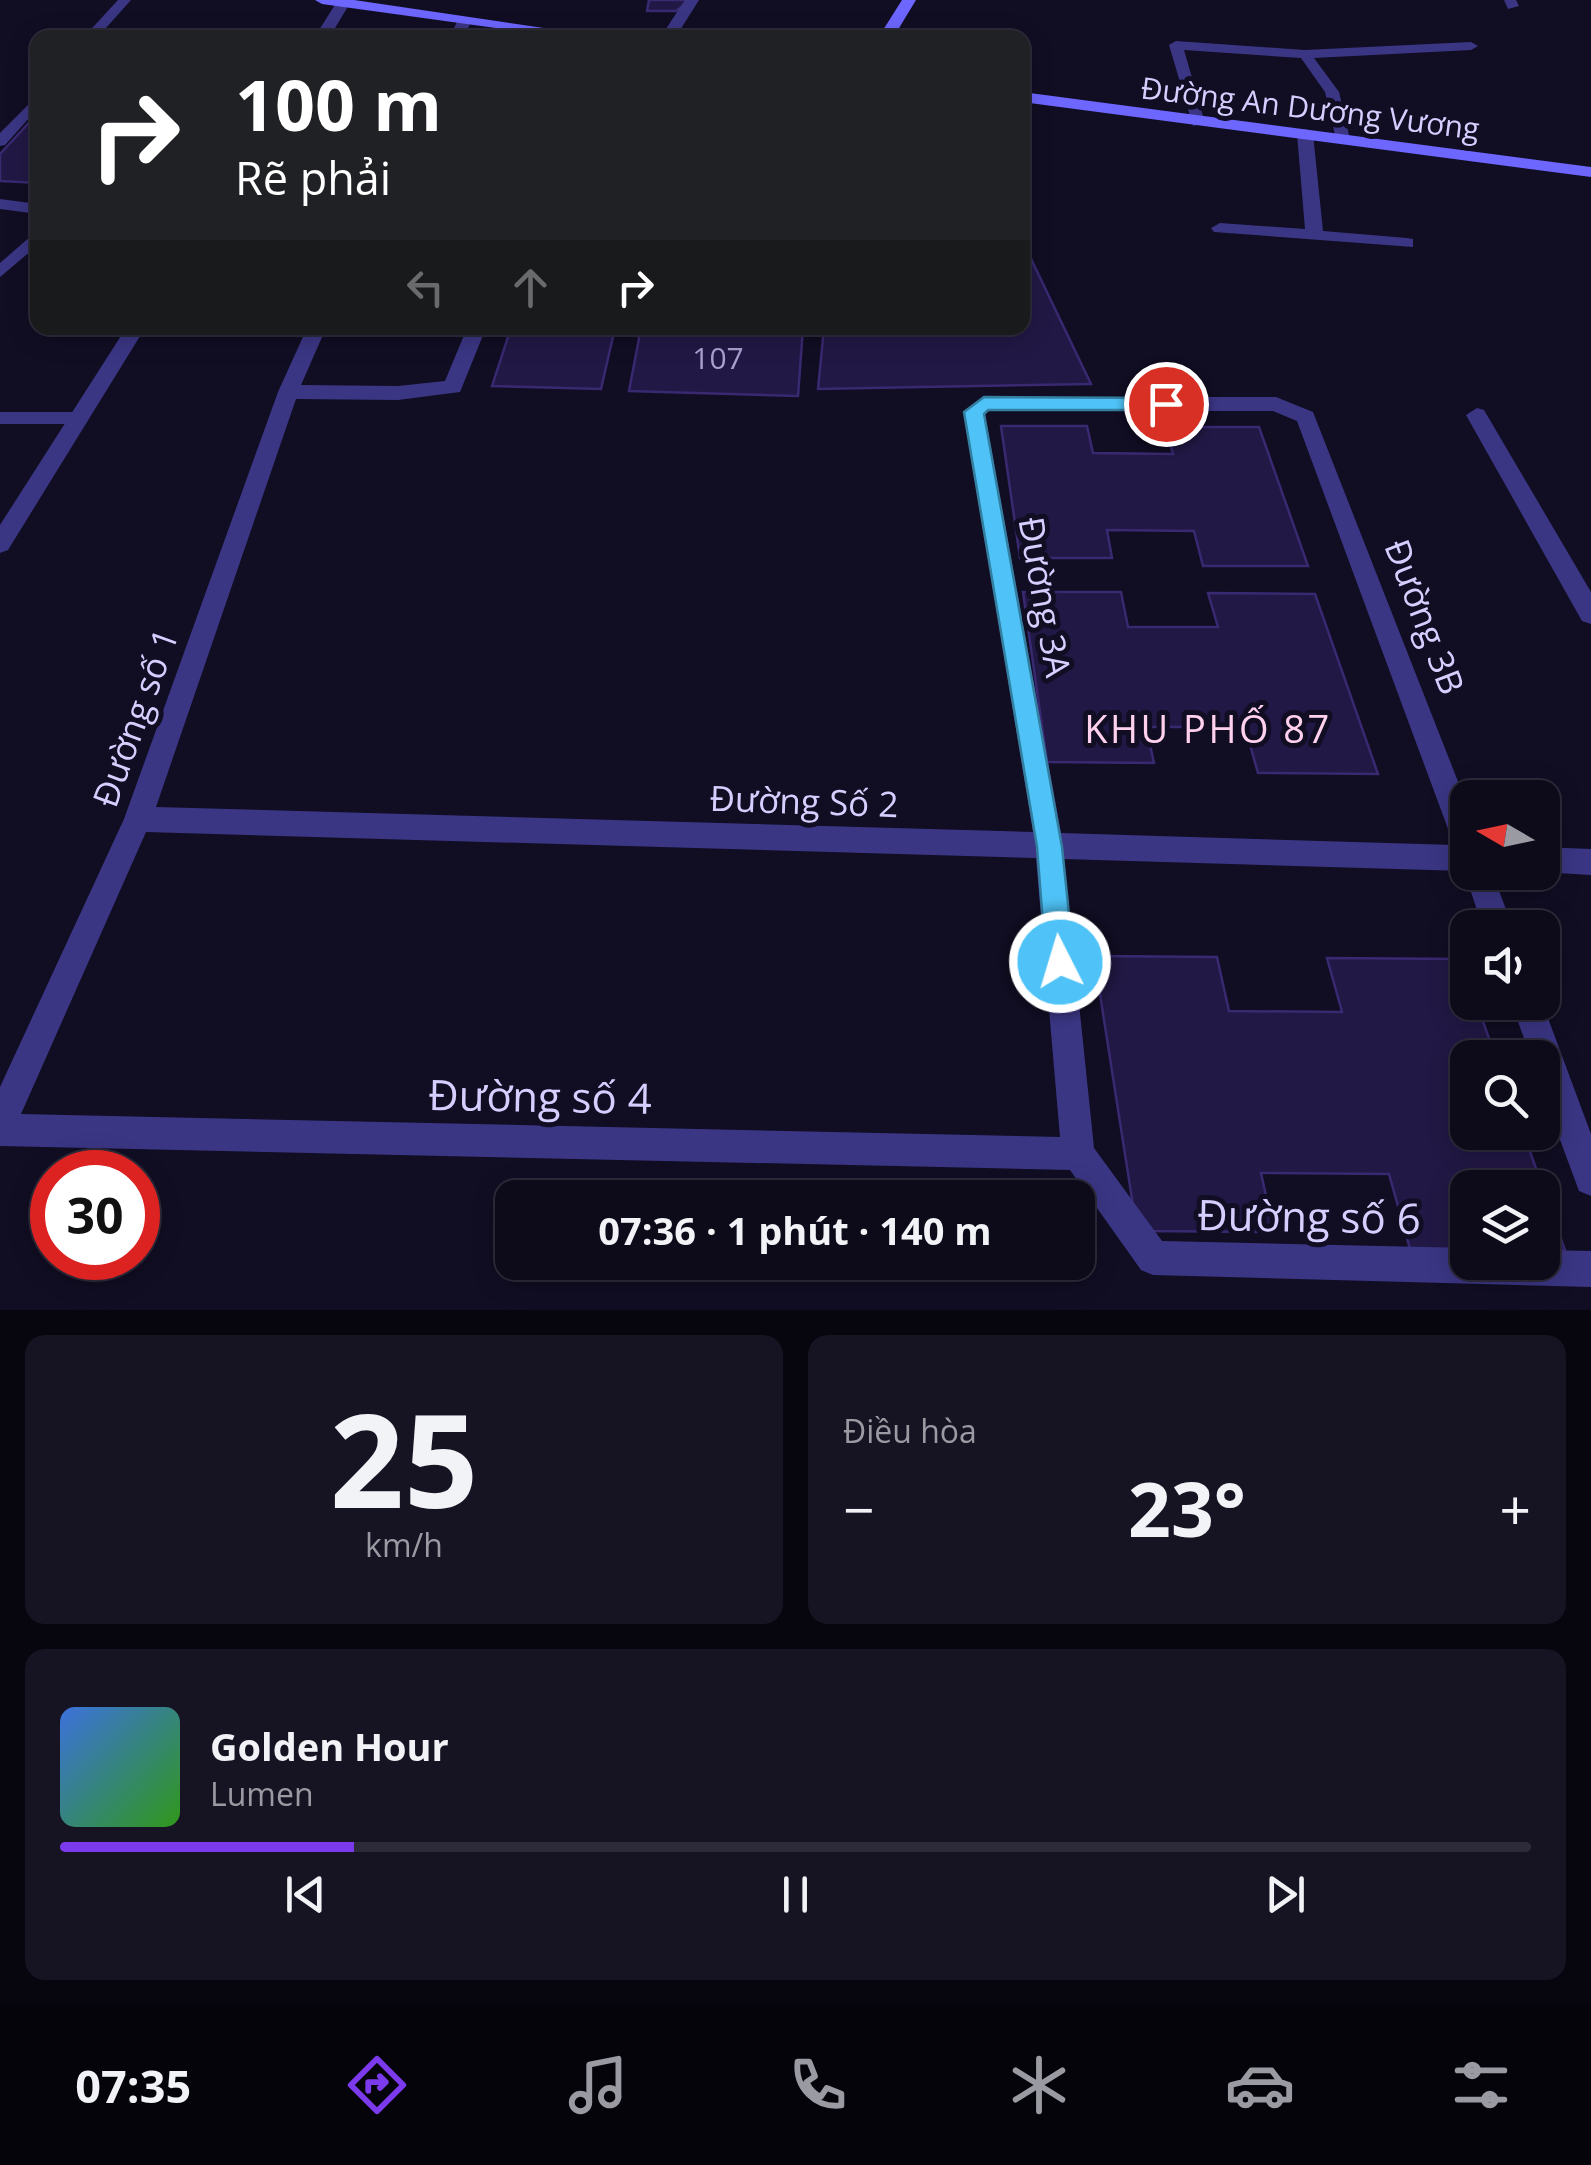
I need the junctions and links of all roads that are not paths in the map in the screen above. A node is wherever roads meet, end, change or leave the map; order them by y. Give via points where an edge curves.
1 (125, 0) edge
2 (322, 0) edge
3 (692, 0) edge
4 (910, 0) edge
5 (343, 3) junction
6 (465, 19) junction
7 (97, 30) edge
8 (326, 30) edge
9 (460, 30) edge
10 (543, 30) edge
11 (673, 30) edge
12 (890, 30) edge
13 (1471, 46) dead end
14 (1305, 54) junction
15 (1030, 99) edge
16 (30, 108) edge
17 (1198, 123) junction
18 (1306, 134) junction
19 (1342, 139) junction
20 (0, 142) edge
21 (1591, 172) edge
22 (0, 204) edge
23 (30, 208) edge
24 (1220, 228) dead end
25 (1315, 236) junction
26 (1407, 243) dead end
27 (30, 244) edge
28 (0, 272) edge
29 (129, 335) edge
30 (313, 335) edge
31 (473, 335) edge
32 (288, 392) junction
33 (974, 412) joint
34 (1477, 416) dead end
35 (0, 418) edge
36 (76, 418) junction
37 (0, 544) edge
38 (1591, 614) edge
39 (1450, 797) edge
40 (138, 818) junction
41 (1050, 847) junction
42 (1450, 858) edge
43 (1560, 861) edge
44 (1591, 862) edge
45 (1533, 1020) edge
46 (0, 1127) edge
47 (1078, 1154) junction
48 (1591, 1178) edge
49 (1591, 1269) edge

1 - 7 lane
2 - 5 main road
3 - 11 street
4 - 12 main road
5 - 6 main road
5 - 8 street
6 - 9 street
6 - 10 main road
13 - 14 lane
14 - 17 lane via 1176,44
14 - 19 lane via 1332,92
15 - 17 main road, Đường An Dương Vương
16 - 20 lane
17 - 18 main road, Đường An Dương Vương
18 - 19 main road, Đường An Dương Vương
18 - 25 street
19 - 21 main road, Đường An Dương Vương
22 - 23 lane
24 - 25 street
25 - 26 street
27 - 28 lane
29 - 36 street
30 - 32 street, Đường số 1
31 - 32 street via 453,387
32 - 40 street, Đường số 1
33 - 39 street, Đường 3B via 984,404 1276,404 1306,417
33 - 41 street, Đường 3A
34 - 38 street
35 - 36 lane
36 - 37 street
40 - 41 street, Đường Số 2
40 - 46 street, Đường số 1
41 - 42 street, Đường Số 2
41 - 47 street, Đường 3A
43 - 44 street
45 - 48 street
46 - 47 street, Đường số 4
47 - 49 street, Đường số 6 via 1154,1258

